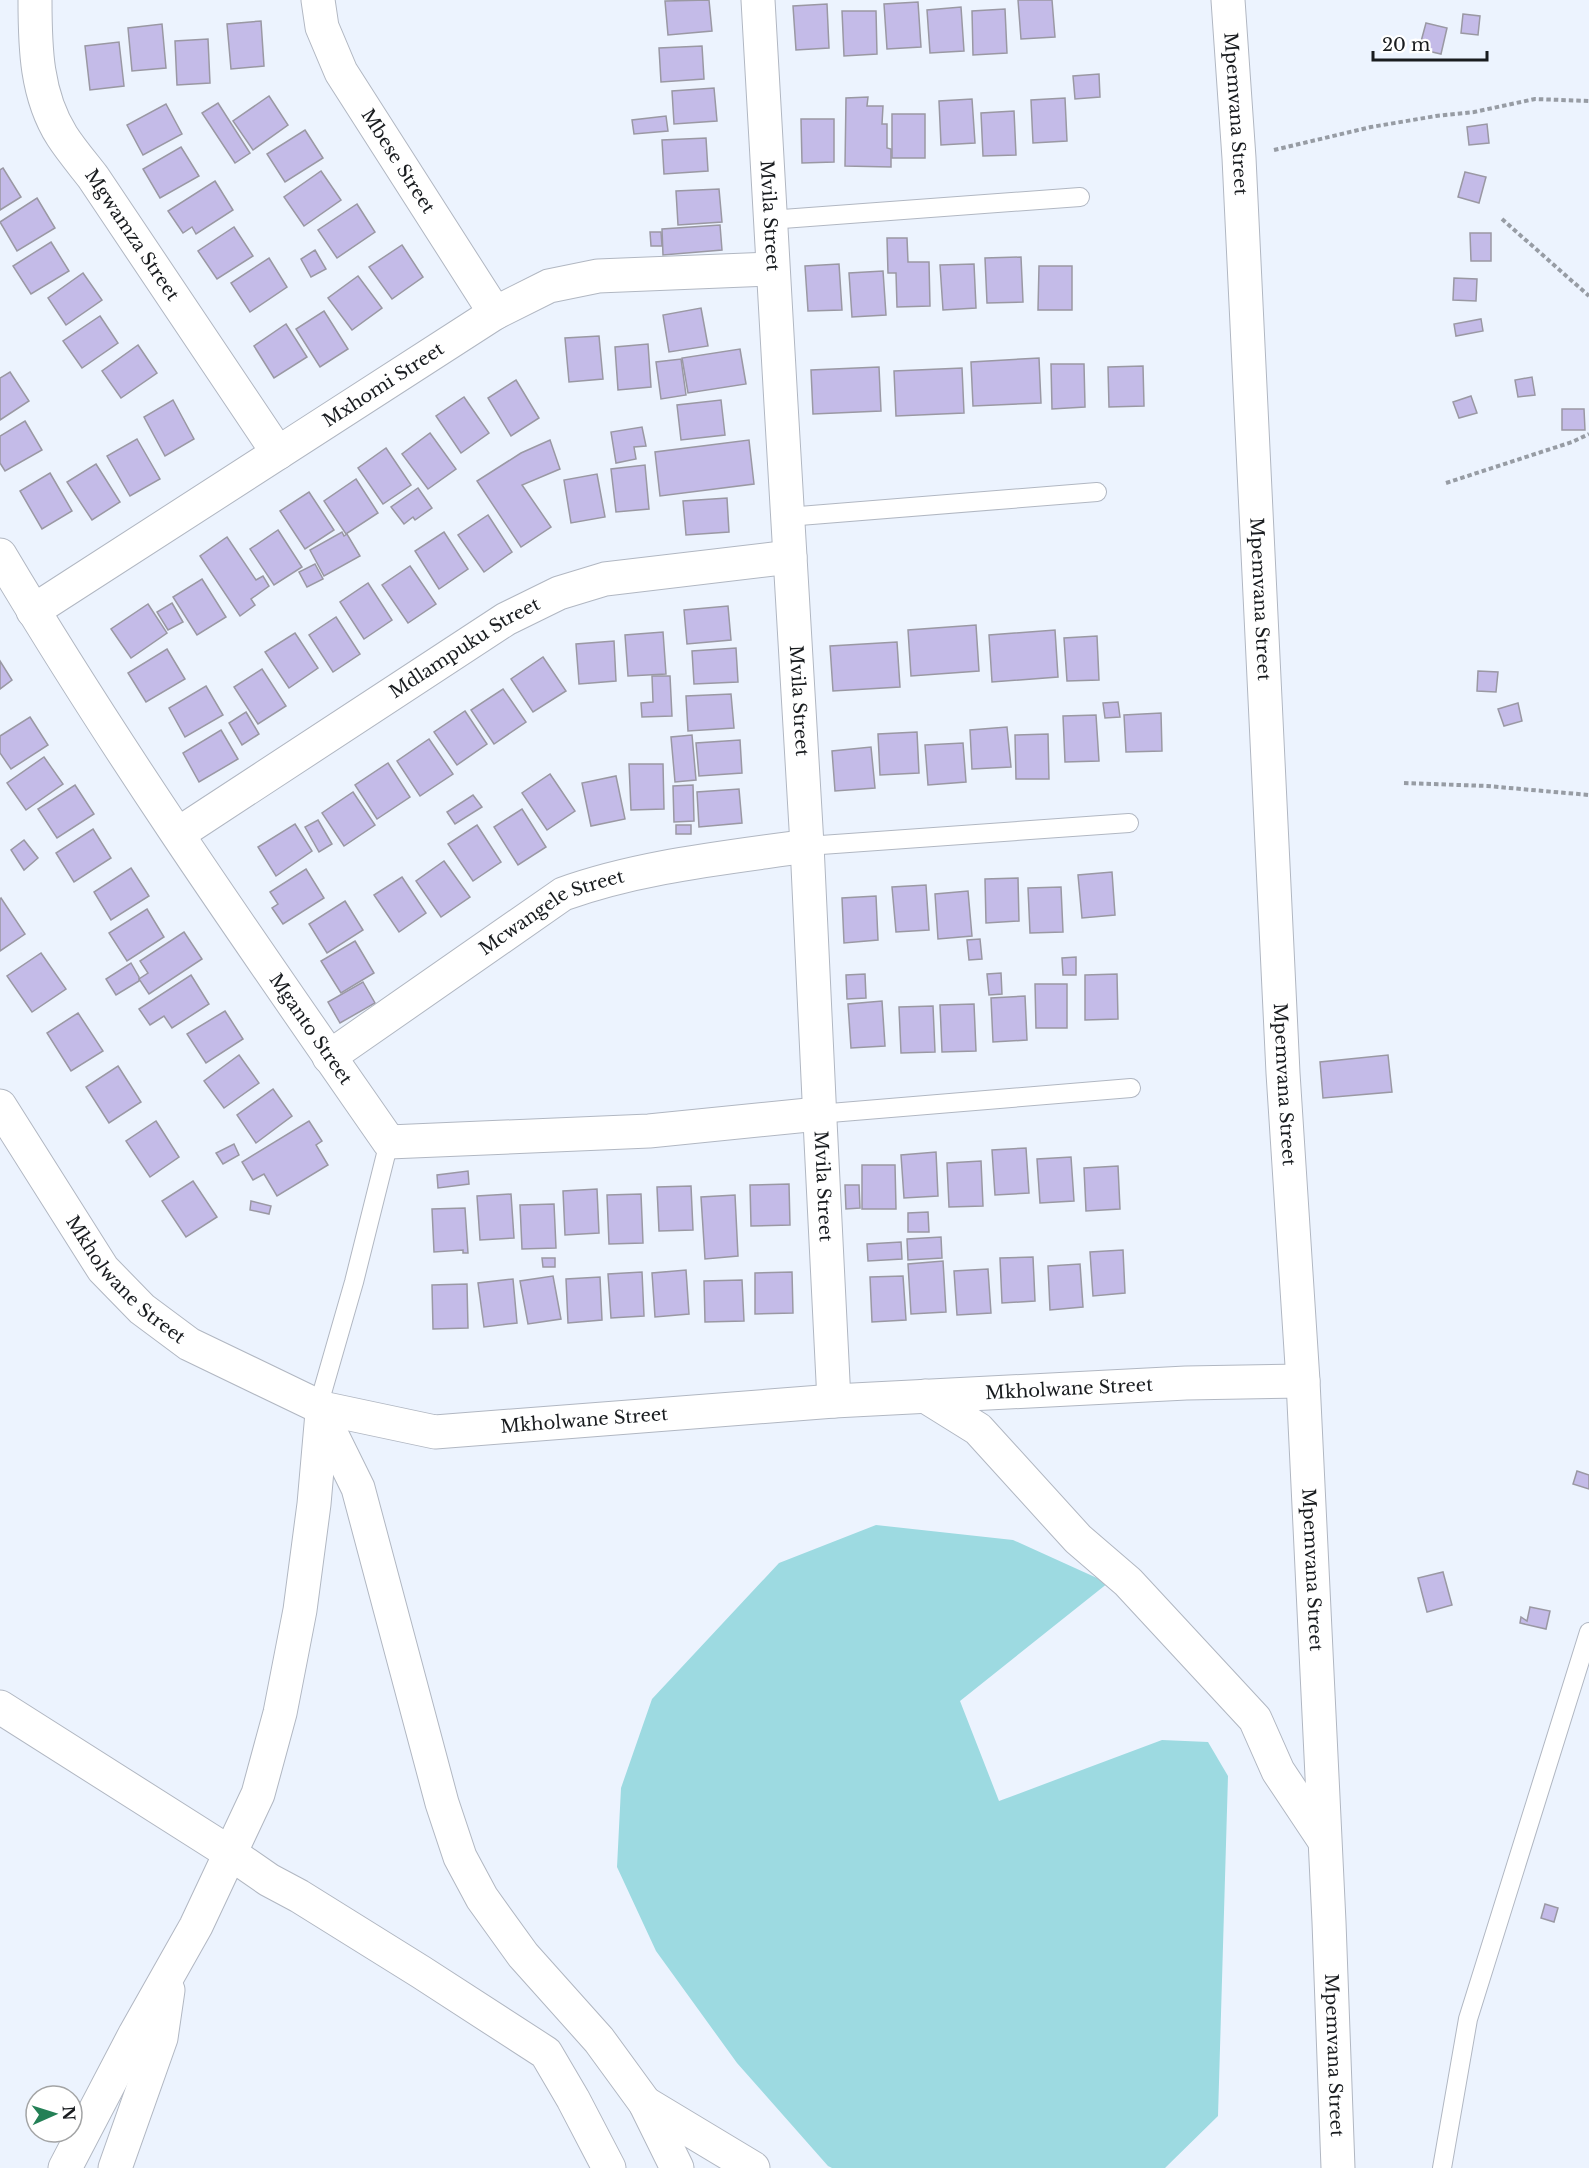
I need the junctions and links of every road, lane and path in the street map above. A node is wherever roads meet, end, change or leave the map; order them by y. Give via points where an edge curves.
1 (35, 0) edge
2 (318, 0) edge
3 (758, 0) edge
4 (1228, 0) edge
5 (1589, 101) edge
6 (1239, 158) junction
7 (1080, 197) dead end
8 (1502, 219) dead end
9 (769, 220) junction
10 (771, 269) junction
11 (1589, 296) edge
12 (495, 313) junction
13 (1589, 434) edge
14 (278, 453) junction
15 (1446, 483) dead end
16 (1097, 492) dead end
17 (788, 517) junction
18 (0, 555) edge
19 (790, 557) junction
20 (33, 611) junction
21 (1404, 783) dead end
22 (1589, 795) edge
23 (1129, 823) dead end
24 (178, 834) junction
25 (807, 846) junction
26 (329, 1057) junction
27 (1131, 1088) dead end
28 (0, 1106) edge
29 (818, 1114) junction
30 (389, 1142) junction
31 (16, 1153) edge
32 (1303, 1381) junction
33 (925, 1396) junction
34 (834, 1401) junction
35 (320, 1410) junction
36 (1589, 1632) edge
37 (0, 1707) edge
38 (1324, 1841) junction
39 (230, 1853) junction
40 (170, 1974) junction
41 (645, 2103) junction
42 (65, 2168) edge
43 (115, 2168) edge
44 (609, 2168) edge
45 (677, 2168) edge
46 (753, 2168) edge
47 (1338, 2168) edge
48 (1442, 2168) edge

1 - 14 street, Mgwamza Street via 35,51 43,94 62,135
2 - 12 street, Mbese Street via 322,27 341,72
3 - 9 street, Mvila Street
4 - 6 street, Mpemvana Street
5 - 6 path via 1535,99 1371,128
6 - 32 street, Mpemvana Street via 1283,1073
7 - 9 lane
8 - 11 path
9 - 10 street, Mvila Street
10 - 12 street, Mxhomi Street via 598,276 549,286
10 - 17 street, Mvila Street
12 - 14 street, Mxhomi Street
13 - 15 path
14 - 20 street, Mxhomi Street
16 - 17 lane
17 - 19 street, Mvila Street
18 - 20 street, Mganto Street
19 - 24 street, Mdlampuku Street via 605,579 559,592 506,619
19 - 25 street, Mvila Street
20 - 24 street, Mganto Street
21 - 22 path
23 - 25 lane
24 - 26 street, Mganto Street
25 - 26 street, Mcwangele Street via 636,872 563,894
25 - 29 street, Mvila Street
26 - 30 street, Mganto Street
27 - 29 lane
28 - 31 street, Mkholwane Street
29 - 30 street via 649,1131
29 - 34 street, Mvila Street
30 - 35 lane
31 - 35 street, Mkholwane Street via 103,1269 142,1309 189,1344
32 - 33 street, Mkholwane Street
32 - 38 street, Mpemvana Street
33 - 34 street, Mkholwane Street
33 - 38 street via 978,1429 1078,1539 1128,1582 1256,1719 1278,1771
34 - 35 street, Mkholwane Street via 435,1432
35 - 39 street via 314,1504 300,1610 280,1713 258,1794
35 - 41 street via 358,1488 460,1857 482,1898 523,1955 599,2040
36 - 48 lane via 1468,2019
37 - 39 street
38 - 47 street, Mpemvana Street
39 - 40 street
39 - 44 street via 546,2054
40 - 42 street
40 - 43 street via 161,2038
41 - 45 street
41 - 46 street

